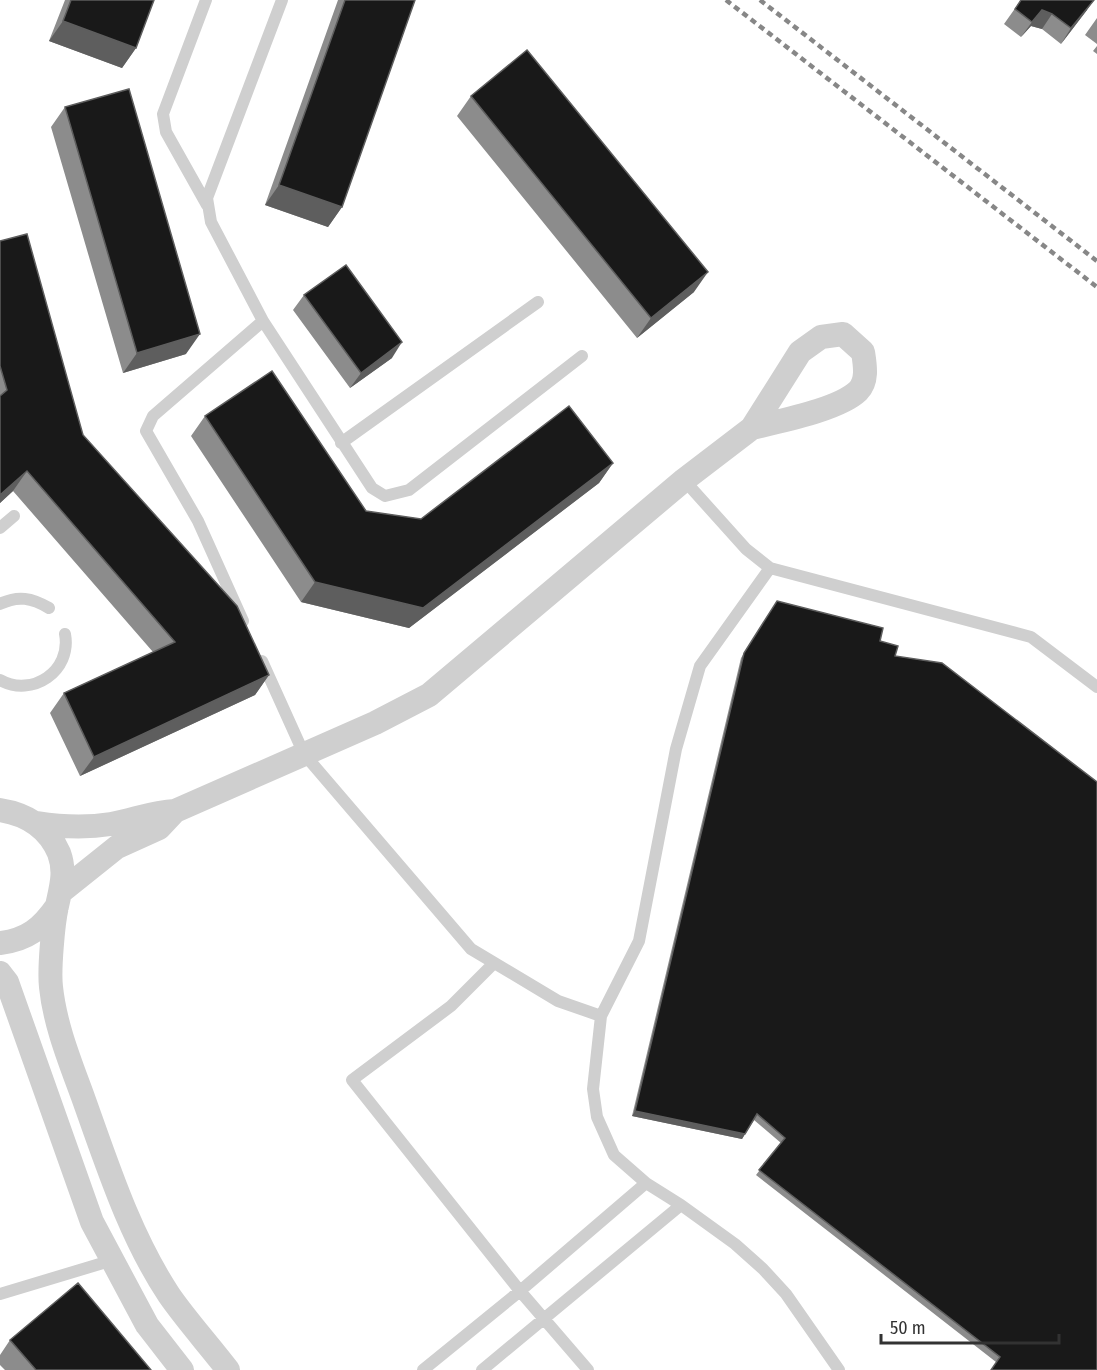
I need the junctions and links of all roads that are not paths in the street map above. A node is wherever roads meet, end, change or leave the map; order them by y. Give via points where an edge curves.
1 (206, 0) edge
2 (282, 0) edge
3 (208, 206) junction
4 (538, 302) dead end
5 (263, 321) junction
6 (582, 356) dead end
7 (752, 428) junction
8 (341, 443) junction
9 (684, 480) junction
10 (14, 516) dead end
11 (0, 528) edge
12 (770, 568) junction
13 (0, 604) edge
14 (49, 608) dead end
15 (247, 629) edge
16 (65, 634) dead end
17 (257, 651) edge
18 (0, 680) edge
19 (1097, 687) edge
20 (304, 754) junction
21 (0, 796) edge
22 (175, 811) junction
23 (18, 815) edge
24 (60, 899) junction
25 (0, 944) edge
26 (493, 964) junction
27 (0, 973) edge
28 (601, 1016) junction
29 (646, 1183) junction
30 (681, 1204) junction
31 (112, 1260) junction
32 (520, 1291) junction
33 (0, 1294) edge
34 (544, 1319) junction
35 (182, 1370) edge
36 (228, 1370) edge
37 (423, 1370) edge
38 (482, 1370) edge
39 (588, 1370) edge
40 (839, 1370) edge

1 - 3 lane via 163,114 166,132
2 - 3 lane via 207,198
3 - 5 lane via 211,222
4 - 8 lane
5 - 8 lane
5 - 15 lane via 153,416 146,432 198,521
6 - 8 lane via 409,490 385,496 372,488
7 - 7 street via 825,408 858,391 866,374 863,352 843,334 822,337 800,352
7 - 9 street
9 - 12 lane via 746,549
9 - 20 street via 429,695
10 - 11 lane
12 - 19 lane via 1031,637
12 - 28 lane via 700,666 676,749 639,941
13 - 14 lane via 22,598
16 - 18 lane via 64,656 46,680 17,686
17 - 20 lane
20 - 22 street
20 - 26 lane via 471,949
21 - 23 lane
22 - 23 street via 149,812 108,824 68,828
22 - 24 street via 159,828 117,847
23 - 24 street via 50,837 59,853 63,872
24 - 25 street via 46,922 32,934
24 - 36 street via 50,986 64,1042 117,1191 169,1295
26 - 28 lane via 558,1002
26 - 32 lane via 451,1006 352,1080
27 - 31 street via 7,982 92,1222
28 - 29 lane via 593,1089 597,1117 614,1155
29 - 30 lane
29 - 32 lane
30 - 34 lane
30 - 40 lane via 763,1269 786,1294
31 - 33 lane
31 - 35 street via 147,1325
32 - 34 lane
32 - 37 lane
34 - 38 lane
34 - 39 lane

